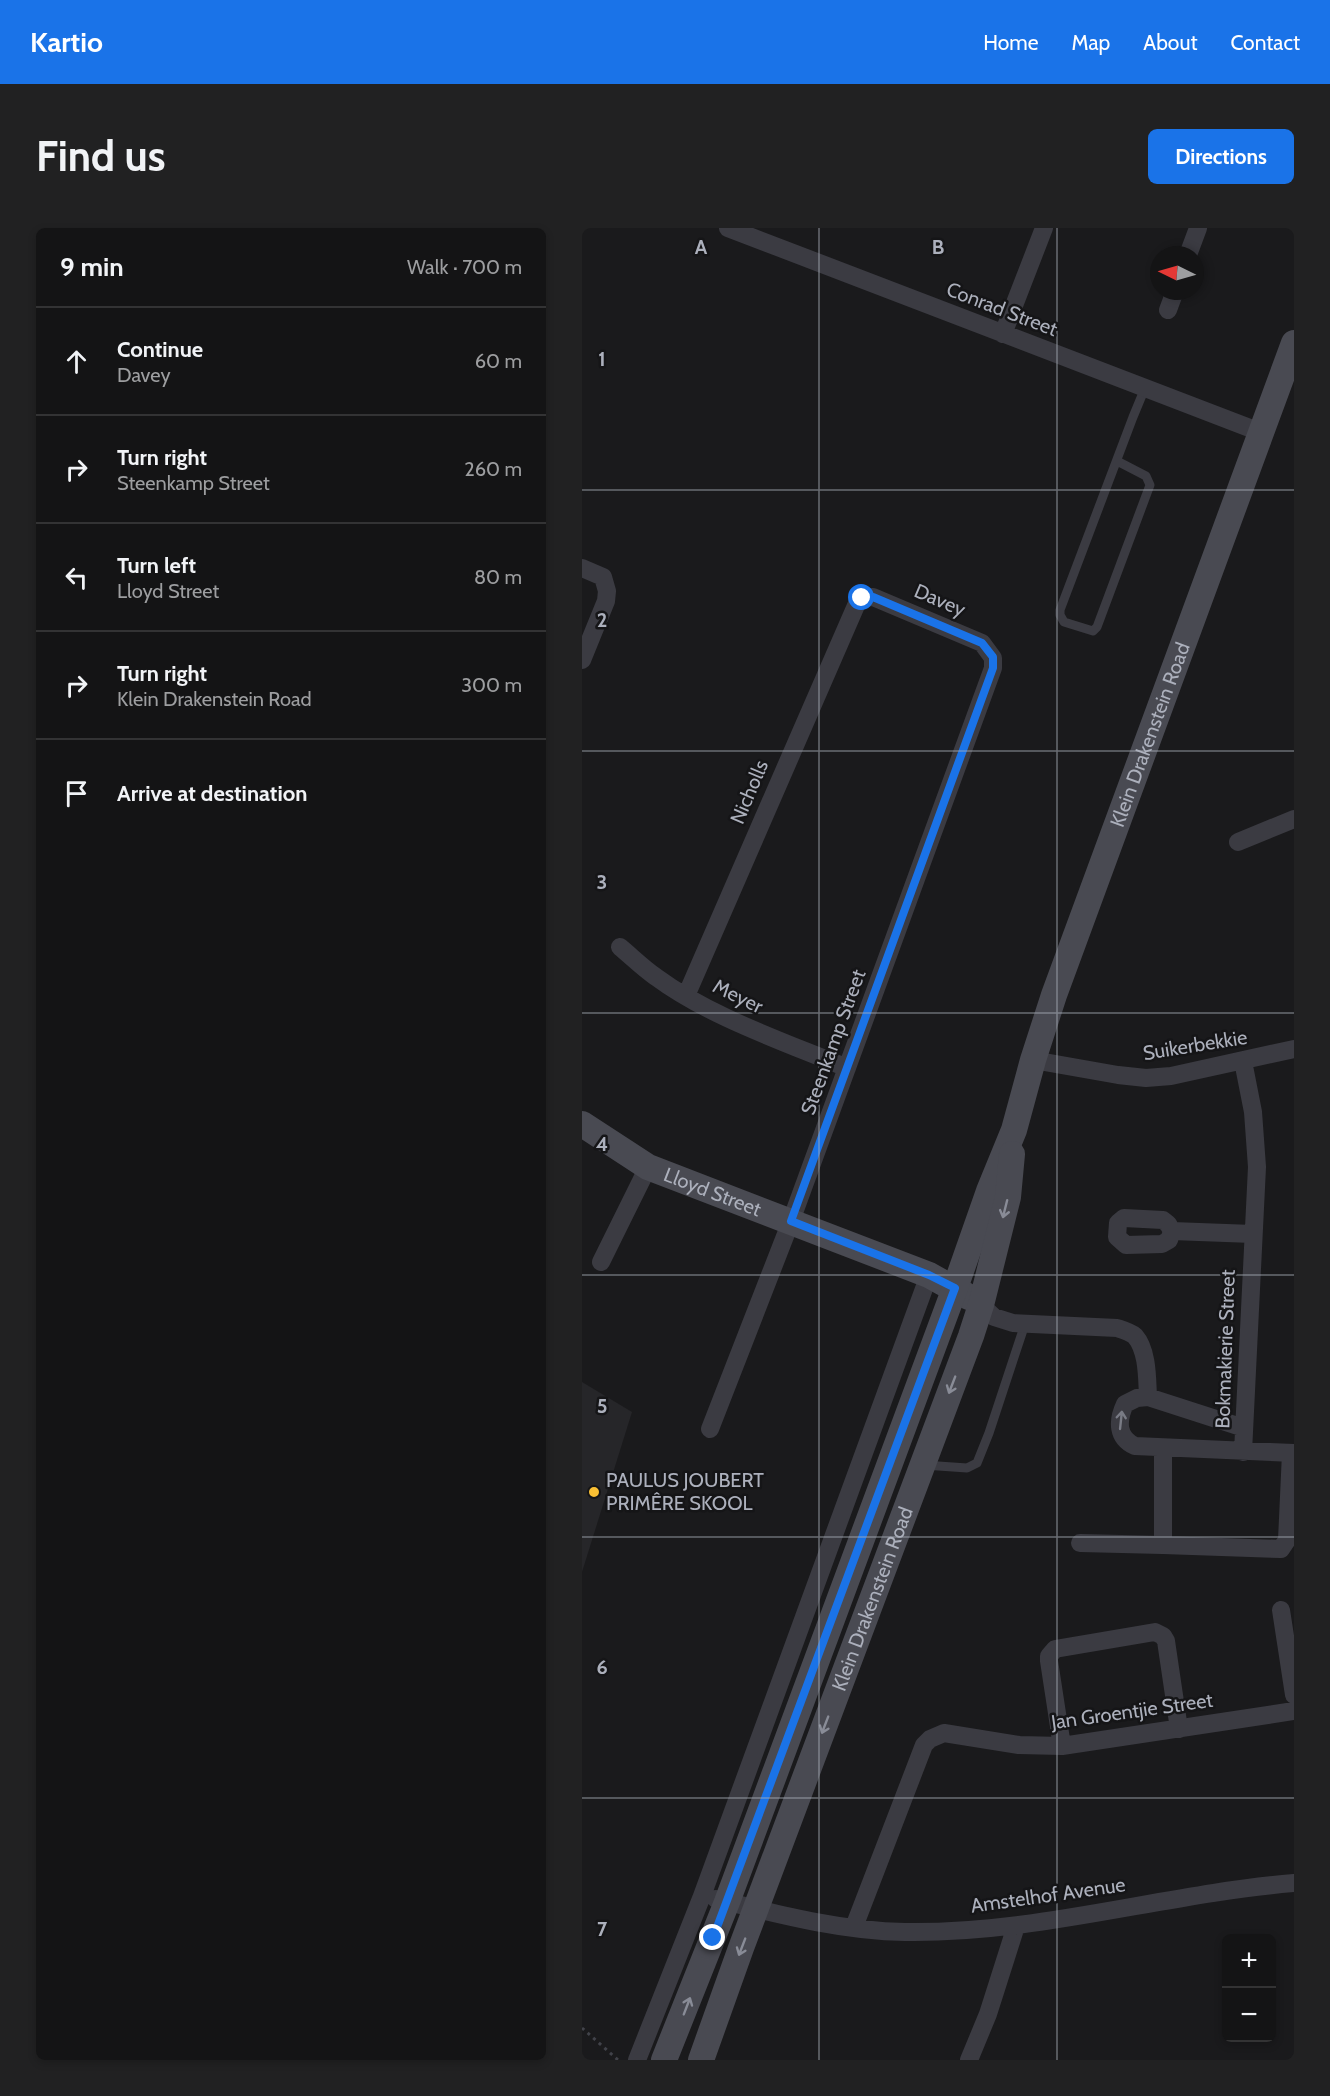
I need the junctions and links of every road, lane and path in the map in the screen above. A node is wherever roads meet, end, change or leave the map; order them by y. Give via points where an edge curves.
1 (728, 228) edge
2 (1044, 228) edge
3 (1198, 228) edge
4 (756, 233) edge
5 (1191, 246) edge
6 (1172, 300) edge
7 (1168, 310) dead end
8 (1003, 334) junction
9 (1294, 343) edge
10 (1145, 388) junction
11 (1260, 432) junction
12 (1117, 461) junction
13 (582, 568) edge
14 (855, 606) joint
15 (582, 660) edge
16 (993, 668) joint
17 (1294, 819) edge
18 (1238, 842) dead end
19 (620, 947) dead end
20 (686, 996) junction
21 (1294, 1049) edge
22 (1033, 1059) junction
23 (1243, 1061) junction
24 (847, 1068) junction
25 (582, 1124) edge
26 (1014, 1130) junction
27 (648, 1167) junction
28 (791, 1221) junction
29 (1172, 1231) dead end
30 (1253, 1234) junction
31 (601, 1262) dead end
32 (929, 1275) junction
33 (955, 1288) junction
34 (981, 1305) junction
35 (1025, 1324) junction
36 (1148, 1397) junction
37 (1244, 1428) junction
38 (710, 1429) dead end
39 (1163, 1448) junction
40 (1243, 1452) junction
41 (1293, 1453) edge
42 (923, 1464) junction
43 (1080, 1543) dead end
44 (1163, 1545) junction
45 (1281, 1610) dead end
46 (1294, 1695) edge
47 (1294, 1711) edge
48 (1179, 1729) junction
49 (1062, 1746) junction
50 (1294, 1883) edge
51 (715, 1899) junction
52 (756, 1909) junction
53 (1016, 1926) junction
54 (854, 1927) junction
55 (582, 2028) edge
56 (618, 2060) edge
57 (637, 2060) edge
58 (664, 2060) edge
59 (701, 2060) edge
60 (969, 2060) edge

1 - 4 street, Conrad Street
2 - 8 street
3 - 5 street
4 - 8 street, Conrad Street
6 - 7 street
8 - 10 street, Conrad Street
9 - 11 main road, Klein Drakenstein Road
10 - 11 street, Conrad Street
10 - 12 lane
11 - 22 main road, Klein Drakenstein Road
12 - 12 lane via 1146,476 1150,485 1093,631 1064,622 1059,615
13 - 15 street via 603,577 607,591
14 - 16 street, Davey via 862,598 873,597 982,643 993,657
14 - 20 street, Nicholls
16 - 24 street, Steenkamp Street
17 - 18 street
19 - 20 street, Meyer
20 - 24 street, Meyer
21 - 23 street, Suikerbekkie
22 - 23 street, Suikerbekkie via 1146,1078
22 - 26 main road, Klein Drakenstein Road
23 - 30 street, Bokmakierie Street via 1256,1144
24 - 28 street, Steenkamp Street
25 - 27 main road, Lloyd Street
26 - 33 main road, Klein Drakenstein Road
26 -> 34 main road, Klein Drakenstein Road via 1008,1197
27 - 28 main road, Lloyd Street
27 - 31 street
28 - 32 main road, Lloyd Street
28 - 38 street, Steenkamp Street
29 - 30 street
30 - 37 street, Bokmakierie Street
32 - 33 main road, Lloyd Street
32 - 51 street
33 - 34 main road, Lloyd Street
33 - 51 main road, Klein Drakenstein Road
34 - 35 street via 994,1317
34 -> 42 main road, Klein Drakenstein Road
35 - 36 street via 1117,1328 1135,1336 1145,1363
35 - 42 lane via 977,1463 967,1468
36 - 37 street
39 -> 36 street via 1135,1446 1126,1442 1121,1433 1119,1423 1125,1404
37 - 40 street, Bokmakierie Street
39 - 40 street
39 - 44 street
40 - 41 street, Bokmakierie Street
41 - 44 street via 1287,1540 1281,1549
42 -> 52 main road, Klein Drakenstein Road
43 - 44 street
45 - 46 street
47 - 48 street, Jan Groentjie Street
48 - 49 street, Jan Groentjie Street
48 - 49 street via 1166,1641 1155,1632 1051,1652 1049,1661
49 - 54 street, Jan Groentjie Street via 1019,1745 944,1733 930,1739 924,1745
50 - 53 street, Amstelhof Avenue
51 - 52 street, Amstelhof Avenue
51 - 57 street
58 -> 51 main road, Klein Drakenstein Road
52 - 54 street, Amstelhof Avenue
52 -> 59 main road, Klein Drakenstein Road
53 - 54 street, Amstelhof Avenue via 903,1932
53 - 60 street
55 - 56 path

